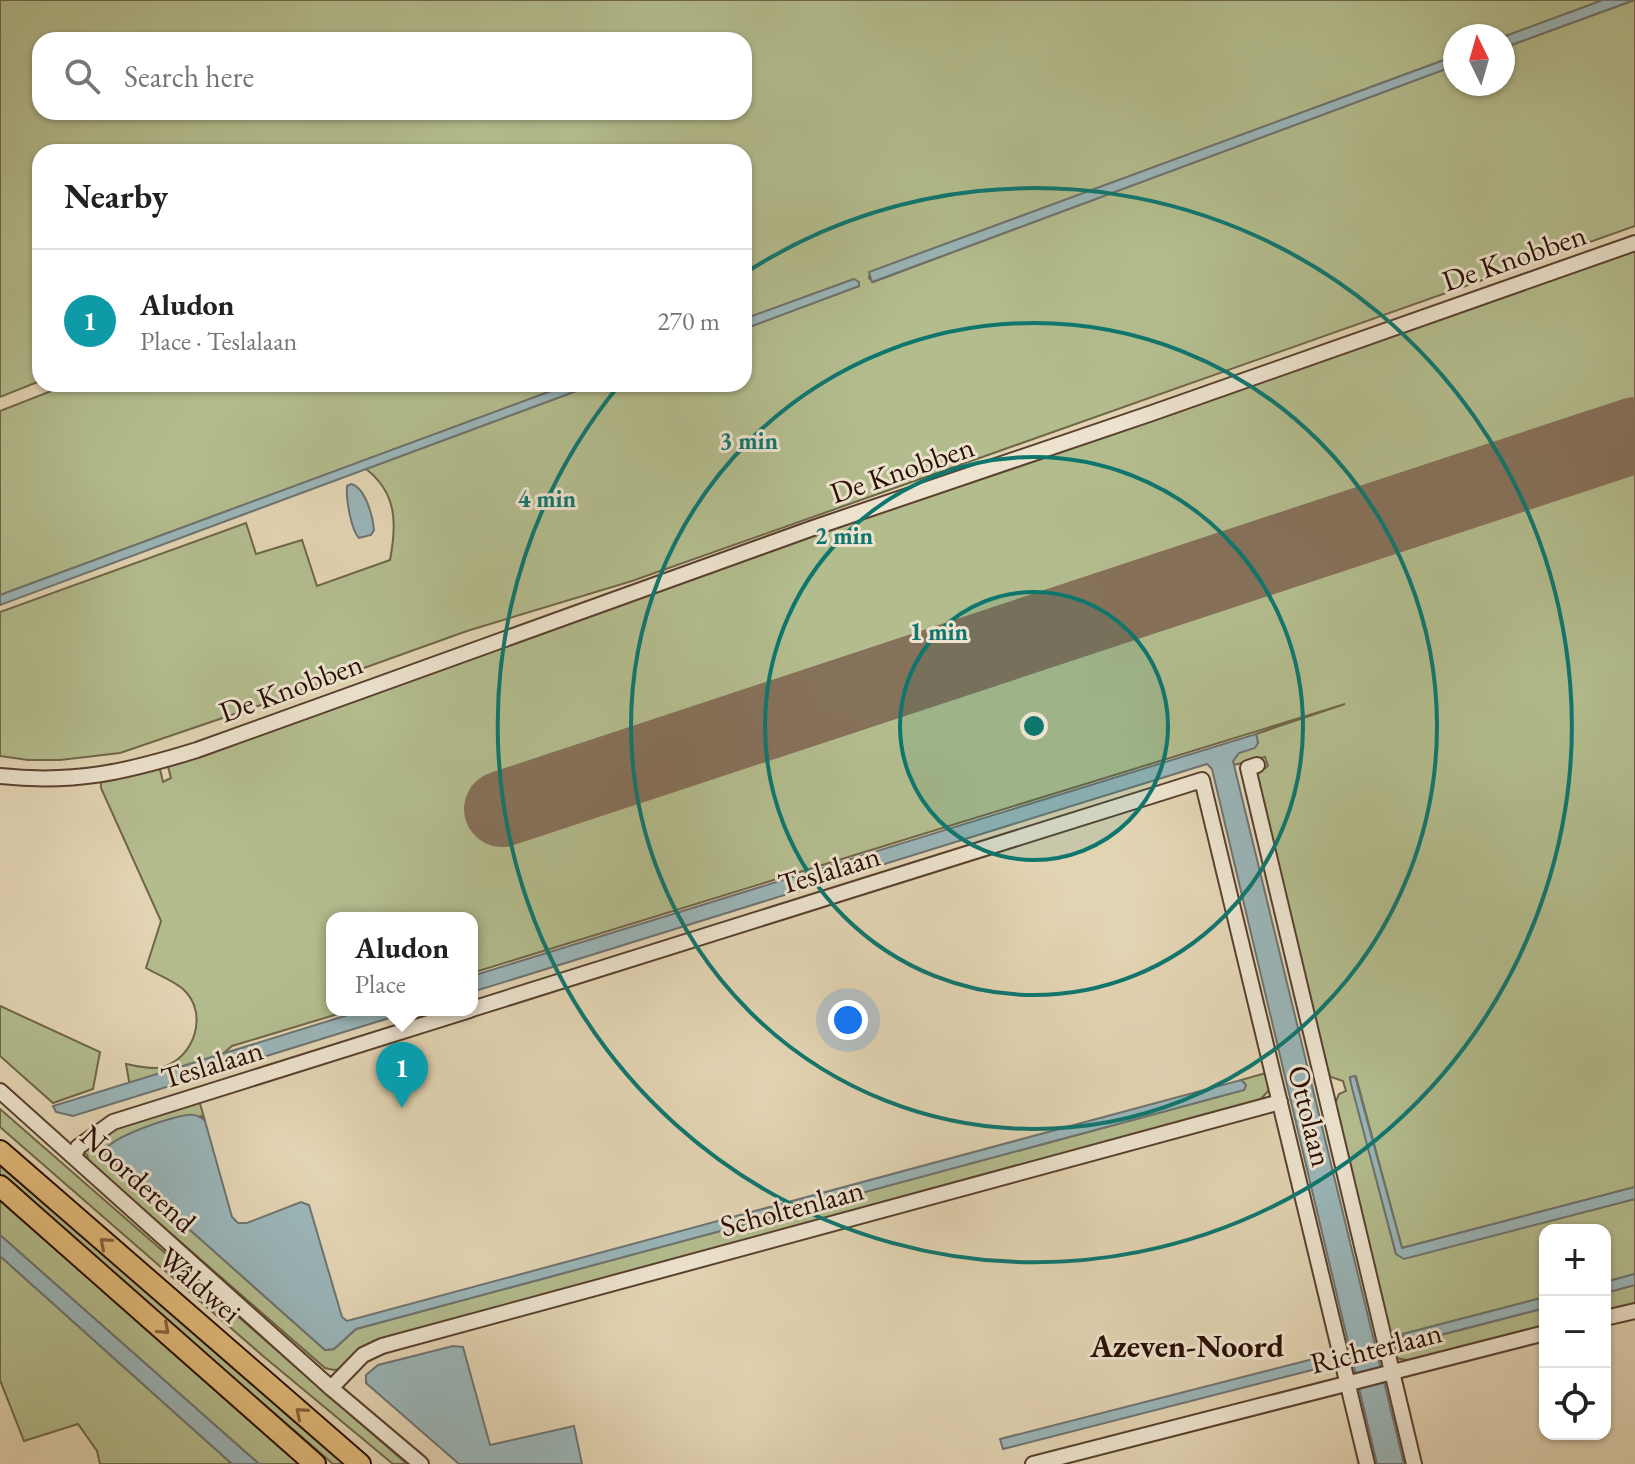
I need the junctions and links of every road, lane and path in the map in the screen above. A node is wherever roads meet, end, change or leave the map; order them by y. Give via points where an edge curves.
1 (1635, 243) edge
2 (1257, 765) dead end
3 (0, 776) edge
4 (1202, 780) joint
5 (478, 1008) edge
6 (452, 1016) edge
7 (0, 1091) edge
8 (1280, 1102) junction
9 (0, 1151) edge
10 (74, 1157) junction
11 (0, 1186) edge
12 (1635, 1311) edge
13 (1611, 1317) edge
14 (1539, 1334) edge
15 (1388, 1371) junction
16 (1350, 1381) junction
17 (331, 1388) junction
18 (315, 1464) edge
19 (360, 1464) edge
20 (421, 1464) edge
21 (1033, 1464) edge
22 (1367, 1464) edge
23 (1414, 1464) edge

1 - 3 street, De Knobben via 813,528 197,750 93,776
2 - 15 street, Ottolaan via 1248,768 1330,1089
4 - 5 street, Teslalaan
4 - 8 street, Ottolaan
6 - 10 street, Teslalaan via 113,1122 78,1147
7 - 10 street, Noorderend
8 - 16 street, Ottolaan
8 - 17 street, Scholtenlaan via 382,1346 363,1355
19 -> 9 highway, Wâldwei
10 - 17 street, Noorderend
11 -> 18 highway, Wâldwei
12 - 13 street
14 - 15 street, Richterlaan
15 - 16 street, Richterlaan
15 - 23 street, Ottolaan
16 - 21 street, Richterlaan
16 - 22 street, Ottolaan
17 - 20 street, Noorderend

